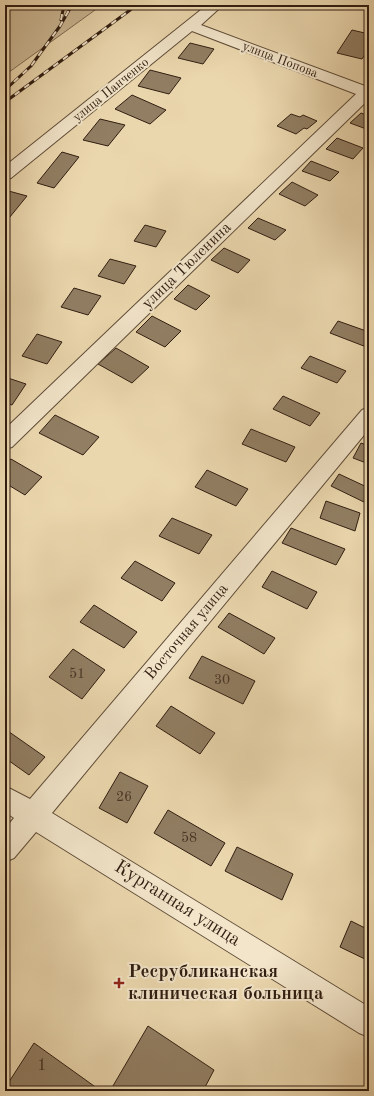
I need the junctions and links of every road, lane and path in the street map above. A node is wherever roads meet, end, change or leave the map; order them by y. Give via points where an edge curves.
1 (216, 5) edge
2 (191, 26) junction
3 (368, 92) edge
4 (5, 174) edge
5 (369, 414) edge
6 (5, 441) edge
7 (5, 798) edge
8 (34, 816) junction
9 (5, 849) edge
10 (369, 1022) edge

1 - 2 street, улица Панченко
2 - 3 street, улица Попова
2 - 4 street, улица Панченко
3 - 6 street, улица Тюленина
5 - 8 street, Восточная улица
7 - 8 street, Курганная улица
8 - 9 street, Восточная улица
8 - 10 street, Курганная улица

